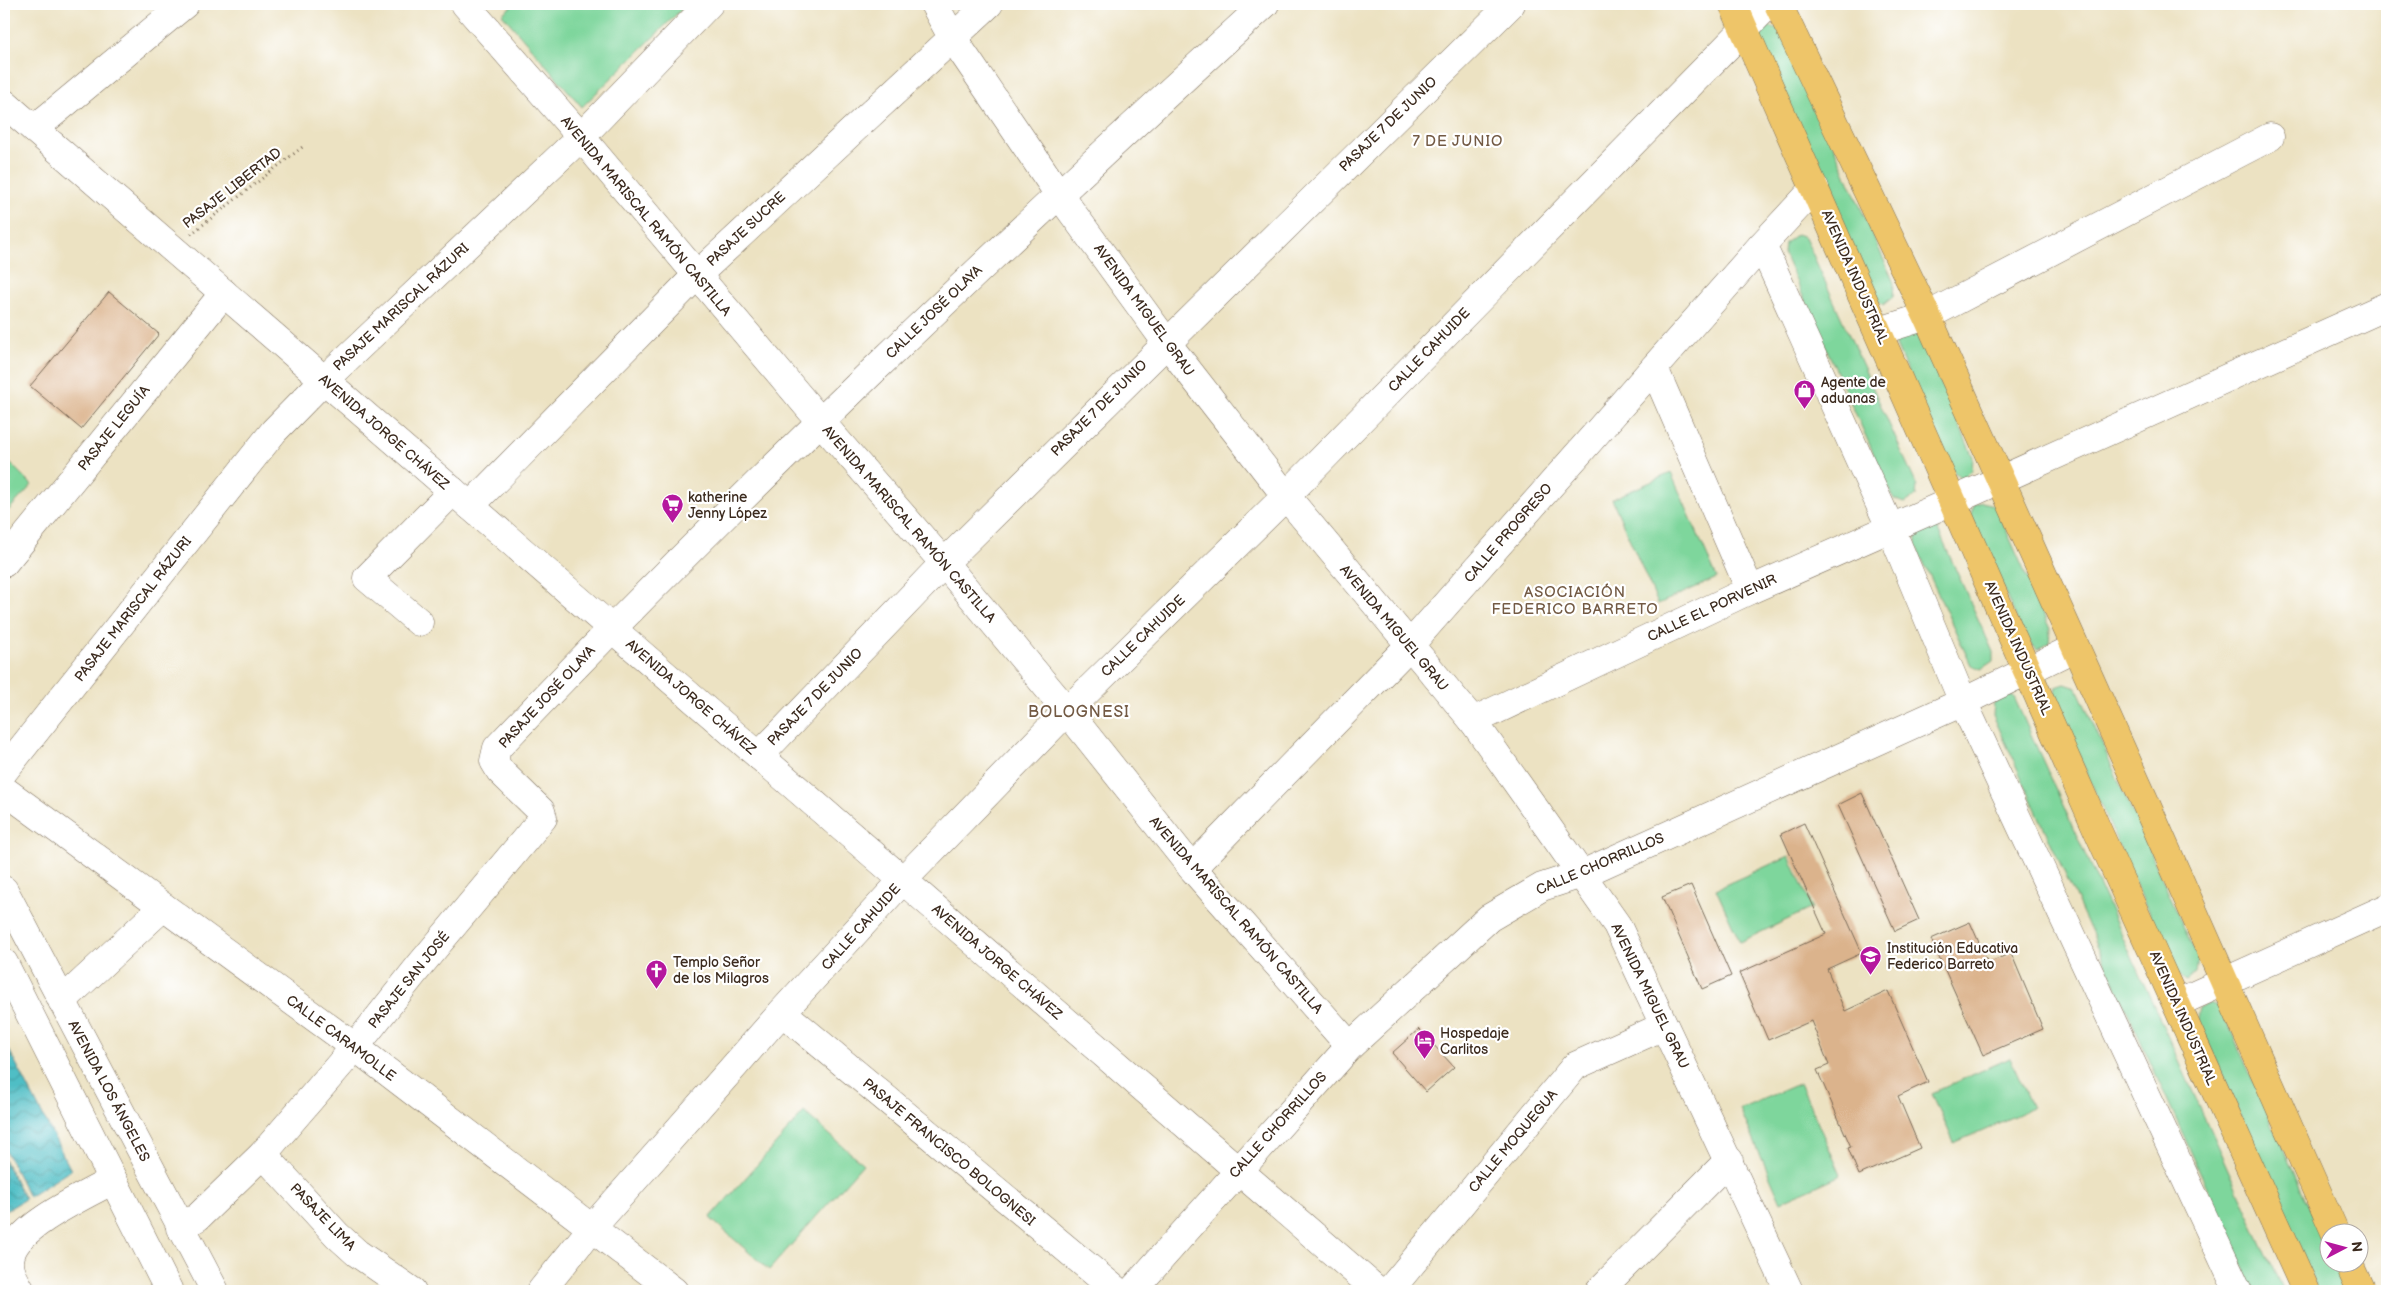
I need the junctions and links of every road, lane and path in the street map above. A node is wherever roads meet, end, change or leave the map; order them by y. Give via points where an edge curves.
1 (185, 4) edge
2 (465, 4) edge
3 (710, 4) edge
4 (934, 4) edge
5 (989, 4) edge
6 (1265, 4) edge
7 (1511, 4) edge
8 (1769, 4) edge
9 (1778, 4) edge
10 (1739, 16) edge
11 (952, 37) junction
12 (4, 103) edge
13 (34, 129) junction
14 (2270, 136) dead end
15 (581, 137) junction
16 (306, 145) dead end
17 (1816, 188) junction
18 (1058, 193) junction
19 (1762, 245) junction
20 (172, 249) junction
21 (696, 276) junction
22 (224, 293) junction
23 (2387, 306) edge
24 (1927, 316) junction
25 (1879, 330) junction
26 (1166, 342) junction
27 (1654, 368) junction
28 (324, 380) junction
29 (820, 421) junction
30 (2000, 480) junction
31 (1286, 496) junction
32 (461, 498) junction
33 (1953, 500) junction
34 (1890, 527) junction
35 (4, 563) edge
36 (944, 563) junction
37 (1750, 590) junction
38 (419, 622) dead end
39 (611, 628) junction
40 (1408, 646) junction
41 (2074, 648) junction
42 (2028, 671) junction
43 (1963, 702) junction
44 (1067, 711) junction
45 (1473, 721) junction
46 (758, 756) junction
47 (4, 771) edge
48 (4, 790) edge
49 (541, 811) joint
50 (1192, 868) junction
51 (1582, 874) junction
52 (903, 880) junction
53 (4, 890) edge
54 (163, 906) junction
55 (2387, 908) edge
56 (4, 963) edge
57 (2223, 982) junction
58 (62, 1001) junction
59 (2177, 1003) junction
60 (782, 1012) junction
61 (1664, 1026) junction
62 (1350, 1046) junction
63 (355, 1047) junction
64 (263, 1154) junction
65 (1729, 1160) junction
66 (1238, 1170) junction
67 (113, 1180) junction
68 (2331, 1222) edge
69 (180, 1228) junction
70 (591, 1229) junction
71 (2352, 1272) edge
72 (21, 1291) edge
73 (169, 1291) edge
74 (215, 1291) edge
75 (412, 1291) edge
76 (541, 1291) edge
77 (674, 1291) edge
78 (1117, 1291) edge
79 (1132, 1291) edge
80 (1378, 1291) edge
81 (1388, 1291) edge
82 (1599, 1291) edge
83 (1789, 1291) edge
84 (2238, 1291) edge
85 (2306, 1291) edge
86 (2361, 1291) edge

1 - 13 street
2 - 15 street, AVENIDA MARISCAL RAMÓN CASTILLA
3 - 15 street, PASAJE MARISCAL RÁZURI
4 - 11 street, AVENIDA MIGUEL GRAU
5 - 11 street, PASAJE SUCRE
6 - 18 street, CALLE JOSÉ OLAYA
7 - 26 street, PASAJE 7 DE JUNIO
8 - 10 street, CALLE CAHUIDE
9 - 24 main road
10 - 17 main road, AVENIDA INDUSTRIAL
10 - 31 street, CALLE CAHUIDE
11 - 18 street, AVENIDA MIGUEL GRAU
11 - 21 street, PASAJE SUCRE
12 - 13 street, AVENIDA JORGE CHÁVEZ
13 - 20 street, AVENIDA JORGE CHÁVEZ
14 - 24 street
15 - 21 street, AVENIDA MARISCAL RAMÓN CASTILLA
15 - 28 street, PASAJE MARISCAL RÁZURI
16 - 20 path, PASAJE LIBERTAD
17 - 19 street, CALLE PROGRESO
17 - 25 main road, AVENIDA INDUSTRIAL
18 - 26 street, AVENIDA MIGUEL GRAU
18 - 29 street, CALLE JOSÉ OLAYA
19 - 27 street, CALLE PROGRESO
19 - 34 street
20 - 22 street, AVENIDA JORGE CHÁVEZ
21 - 29 street, AVENIDA MARISCAL RAMÓN CASTILLA
21 - 32 street, PASAJE SUCRE
22 - 28 street, AVENIDA JORGE CHÁVEZ
22 - 35 street, PASAJE LEGUÍA
23 - 30 street, CALLE EL PORVENIR
24 - 25 street
24 - 30 main road
25 - 33 main road, AVENIDA INDUSTRIAL
26 - 31 street, AVENIDA MIGUEL GRAU
26 - 36 street, PASAJE 7 DE JUNIO
27 - 37 street
27 - 40 street, CALLE PROGRESO
28 - 32 street, AVENIDA JORGE CHÁVEZ
28 - 47 street, PASAJE MARISCAL RÁZURI via 274,431
29 - 36 street, AVENIDA MARISCAL RAMÓN CASTILLA
29 - 39 street, CALLE JOSÉ OLAYA
30 - 33 street, CALLE EL PORVENIR
30 - 41 main road
31 - 40 street, AVENIDA MIGUEL GRAU
31 - 44 street, CALLE CAHUIDE
32 - 38 street, PASAJE SUCRE via 367,578
32 - 39 street, AVENIDA JORGE CHÁVEZ
33 - 34 street, CALLE EL PORVENIR
33 - 42 main road, AVENIDA INDUSTRIAL
34 - 37 street, CALLE EL PORVENIR
34 - 43 street
36 - 44 street, AVENIDA MARISCAL RAMÓN CASTILLA
36 - 46 street, PASAJE 7 DE JUNIO
37 - 45 street, CALLE EL PORVENIR
39 - 46 street, AVENIDA JORGE CHÁVEZ
39 - 49 street, PASAJE JOSÉ OLAYA via 498,748 494,761 500,771
40 - 45 street, AVENIDA MIGUEL GRAU
40 - 50 street, CALLE PROGRESO
41 - 42 street, CALLE CHORRILLOS
41 - 57 main road
42 - 43 street, CALLE CHORRILLOS
42 - 59 main road, AVENIDA INDUSTRIAL
43 - 51 street, CALLE CHORRILLOS
43 - 84 street
44 - 50 street, AVENIDA MARISCAL RAMÓN CASTILLA
44 - 52 street, CALLE CAHUIDE
45 - 51 street, AVENIDA MIGUEL GRAU
46 - 52 street, AVENIDA JORGE CHÁVEZ
48 - 54 street, CALLE CARAMOLLE
49 - 63 street, PASAJE SAN JOSÉ via 543,818
50 - 62 street, AVENIDA MARISCAL RAMÓN CASTILLA
51 - 61 street, AVENIDA MIGUEL GRAU via 1617,925
51 - 62 street, CALLE CHORRILLOS via 1542,887 1489,918
52 - 60 street, CALLE CAHUIDE
52 - 66 street, AVENIDA JORGE CHÁVEZ
53 - 58 street, AVENIDA LOS ÁNGELES
54 - 58 street
54 - 63 street, CALLE CARAMOLLE
55 - 57 street
56 - 67 street
57 - 59 street
57 - 68 main road
58 - 69 street, AVENIDA LOS ÁNGELES
59 - 85 main road, AVENIDA INDUSTRIAL
60 - 70 street, CALLE CAHUIDE
60 - 78 street, PASAJE FRANCISCO BOLOGNESI
61 - 65 street, AVENIDA MIGUEL GRAU
61 - 81 street, CALLE MOQUEGUA via 1575,1066
62 - 66 street, CALLE CHORRILLOS
63 - 64 street, PASAJE SAN JOSÉ
63 - 70 street, CALLE CARAMOLLE
64 - 69 street, PASAJE SAN JOSÉ via 198,1217
64 - 75 street, PASAJE LIMA via 337,1235
65 - 82 street
65 - 83 street, AVENIDA MIGUEL GRAU
66 - 79 street, CALLE CHORRILLOS
66 - 80 street, AVENIDA JORGE CHÁVEZ
67 - 72 street via 43,1219 24,1235 11,1254 10,1270
67 - 73 street
69 - 74 street, AVENIDA LOS ÁNGELES
70 - 76 street, CALLE CAHUIDE
70 - 77 street, CALLE CARAMOLLE
71 - 86 main road

